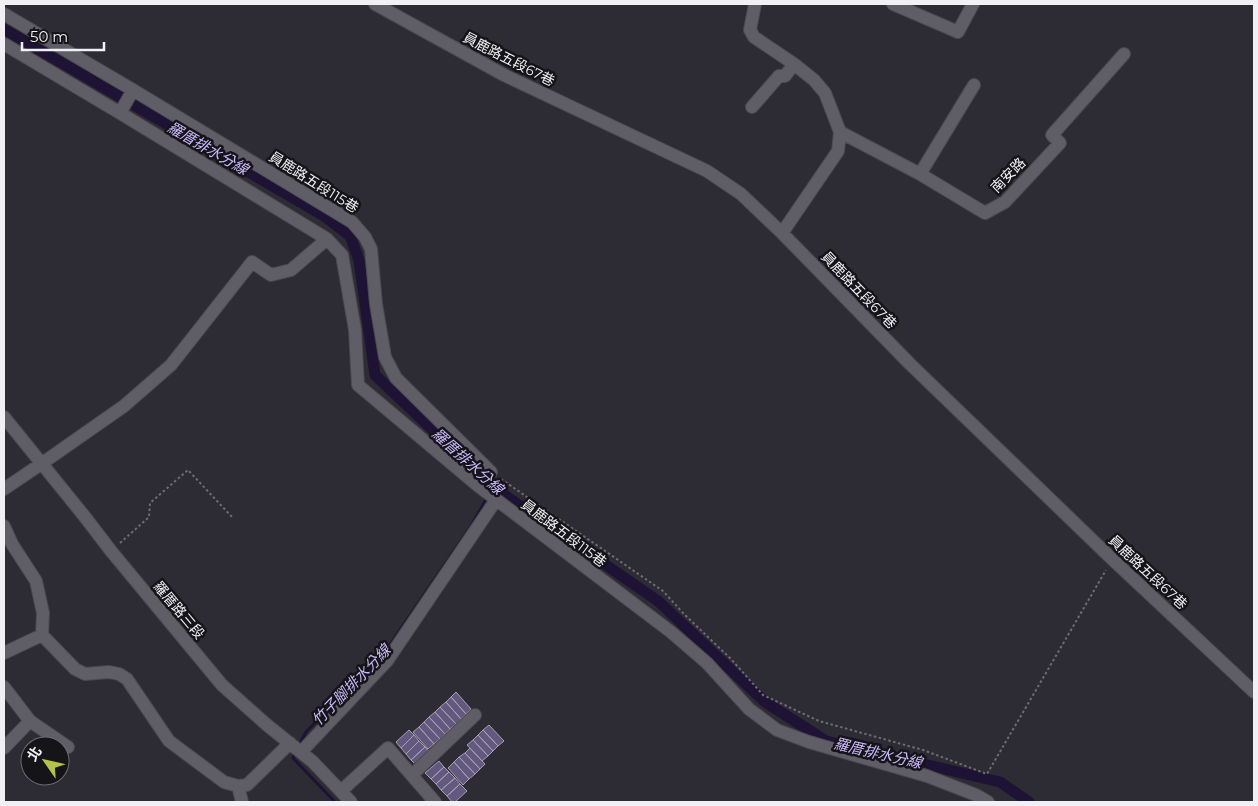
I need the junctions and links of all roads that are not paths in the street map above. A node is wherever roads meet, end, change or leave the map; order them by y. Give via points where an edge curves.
1 (375, 4) edge
2 (755, 4) edge
3 (893, 4) edge
4 (973, 4) edge
5 (4, 14) edge
6 (4, 44) edge
7 (1124, 54) dead end
8 (794, 64) junction
9 (974, 85) dead end
10 (133, 90) junction
11 (752, 108) dead end
12 (120, 113) junction
13 (840, 132) junction
14 (920, 174) junction
15 (782, 233) junction
16 (327, 239) junction
17 (4, 417) edge
18 (42, 464) junction
19 (491, 472) road end
20 (4, 489) edge
21 (496, 500) junction
22 (4, 526) edge
23 (42, 635) junction
24 (4, 653) edge
25 (4, 688) edge
26 (1254, 692) edge
27 (475, 715) dead end
28 (30, 720) junction
29 (53, 736) edge
30 (4, 748) edge
31 (296, 748) junction
32 (412, 776) junction
33 (238, 786) junction
34 (341, 791) junction
35 (242, 802) edge
36 (351, 802) edge
37 (435, 802) edge
38 (988, 802) edge

1 - 15 street, 員鹿路五段67巷 via 504,75 707,171 741,194
2 - 8 street via 750,30 754,37
3 - 4 street via 958,32
5 - 10 street, 員鹿路五段115巷
6 - 12 street, 員鹿路五段115巷
7 - 14 street, 南安路 via 1052,135 1060,142 1005,202 985,213
8 - 11 street via 785,76 779,76
8 - 13 street via 825,92
9 - 14 street
10 - 12 street
10 - 19 street, 員鹿路五段115巷 via 352,222 371,249 385,357 396,378
12 - 16 street, 員鹿路五段115巷
13 - 14 street, 南安路
13 - 15 street via 838,151
15 - 26 street, 員鹿路五段67巷 via 910,364
16 - 18 street via 291,270 272,275 252,262 171,365 124,406
16 - 21 street, 員鹿路五段115巷 via 342,255 355,330 358,385
17 - 18 street, 羅厝路三段
18 - 20 street
18 - 31 street, 羅厝路三段 via 222,685
21 - 31 street via 387,661
21 - 38 street, 員鹿路五段115巷 via 671,632 707,663 749,709 777,730 927,776
22 - 23 street via 36,581 43,613
23 - 24 street
23 - 33 street via 85,674 109,672 127,679 169,741 224,782
25 - 28 street
27 - 32 street
28 - 29 street
28 - 30 street
31 - 33 street via 247,785
31 - 34 street, 羅厝路三段
32 - 34 street via 388,748
32 - 37 street
33 - 35 street
34 - 36 street, 羅厝路三段

